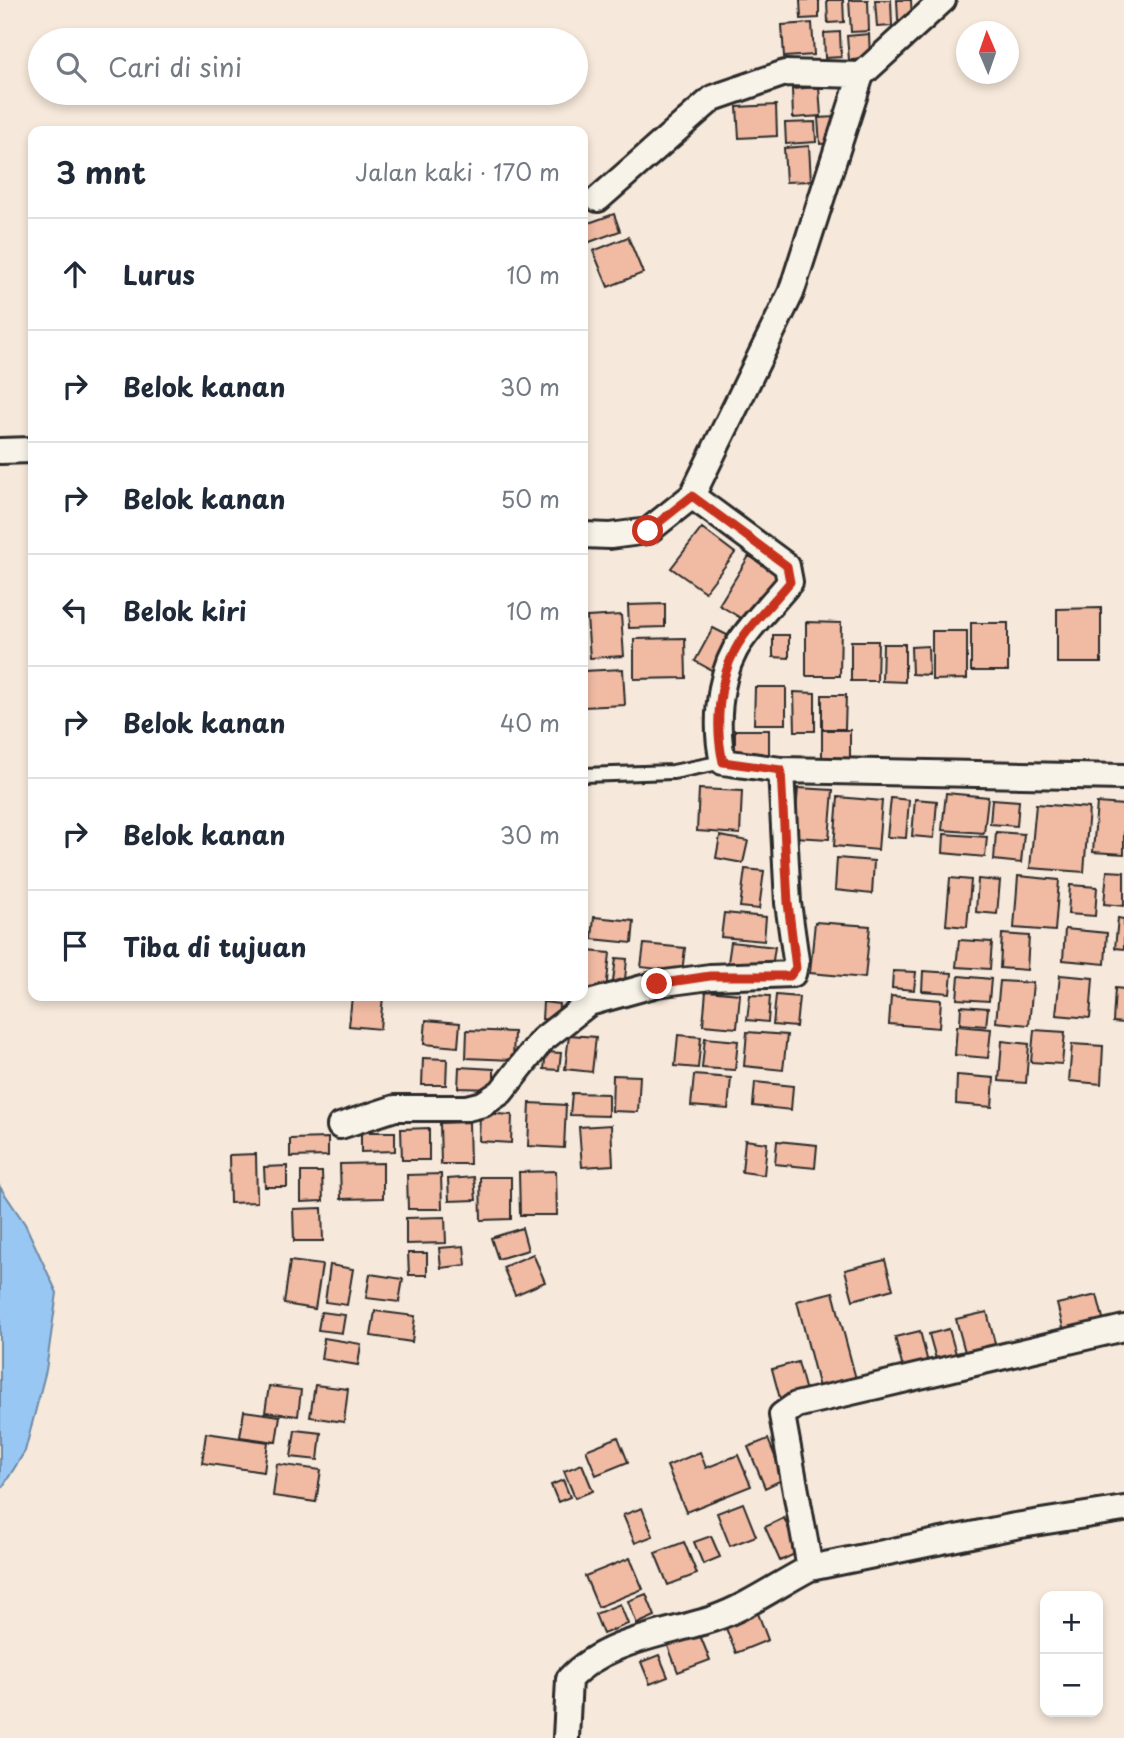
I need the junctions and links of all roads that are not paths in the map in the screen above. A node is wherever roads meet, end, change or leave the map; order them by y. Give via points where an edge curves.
1 (943, 0) edge
2 (861, 75) junction
3 (598, 199) dead end
4 (28, 450) edge
5 (0, 451) edge
6 (692, 496) junction
7 (588, 535) edge
8 (723, 762) junction
9 (781, 770) junction
10 (588, 775) edge
11 (1124, 777) edge
12 (340, 1126) dead end
13 (1124, 1328) edge
14 (1124, 1509) edge
15 (810, 1568) junction
16 (566, 1738) edge

1 - 2 street
2 - 3 street via 785,73 713,98
2 - 6 street via 791,293
4 - 5 street
6 - 7 street via 648,531
6 - 8 street via 787,566 791,576 735,650 719,723
8 - 9 street
8 - 10 lane via 673,772
9 - 11 street
9 - 12 street via 796,960 793,974 710,976 657,984 589,1003 542,1040 501,1091 483,1104 395,1108
13 - 15 street via 784,1410 782,1420
14 - 15 street
15 - 16 street via 717,1617 647,1636 580,1667 569,1679

